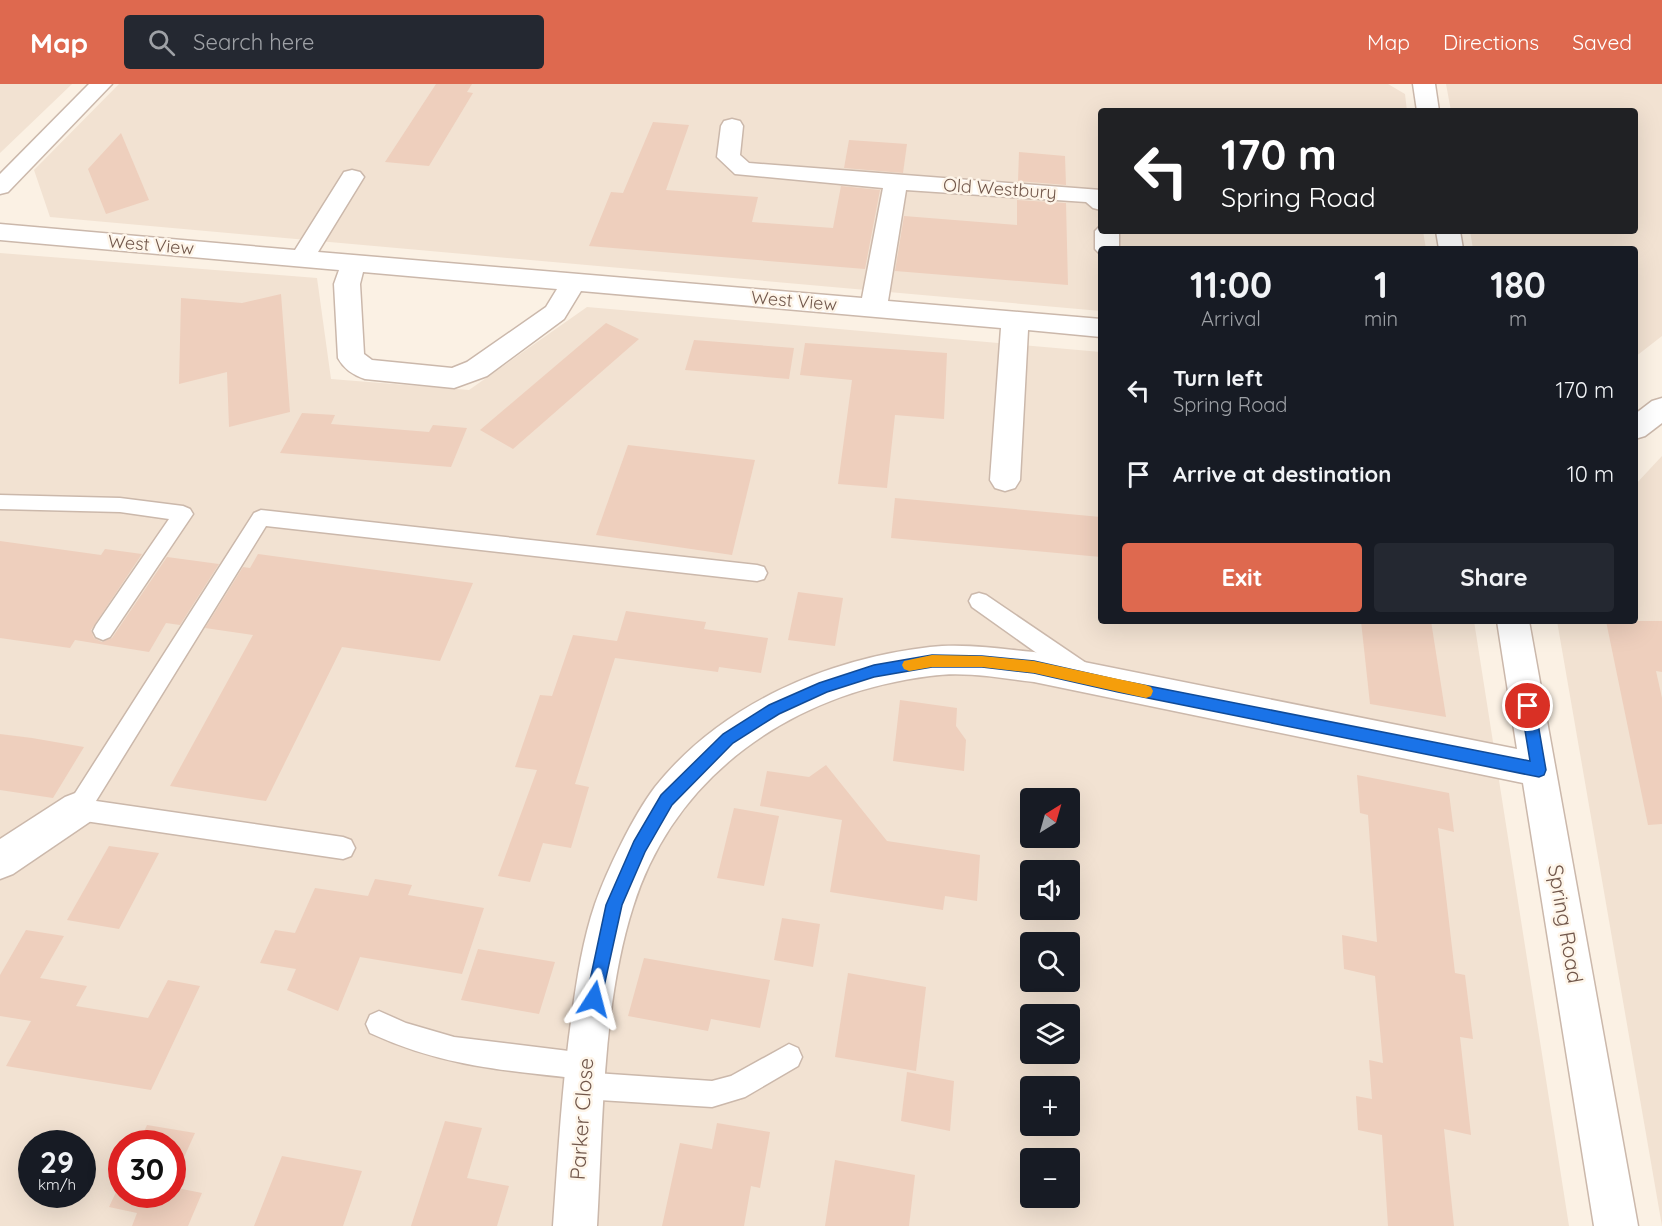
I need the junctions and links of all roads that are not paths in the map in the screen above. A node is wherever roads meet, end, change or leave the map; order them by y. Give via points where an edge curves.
1 (101, 84) edge
2 (1424, 84) edge
3 (1428, 108) edge
4 (732, 126) dead end
5 (352, 177) dead end
6 (896, 182) junction
7 (0, 187) edge
8 (1098, 200) edge
9 (0, 232) edge
10 (302, 258) junction
11 (353, 263) junction
12 (574, 282) junction
13 (874, 308) junction
14 (1015, 321) junction
15 (1098, 328) edge
16 (1662, 408) edge
17 (1638, 427) edge
18 (1005, 480) dead end
19 (0, 502) edge
20 (757, 573) dead end
21 (979, 601) dead end
22 (1514, 624) edge
23 (103, 632) dead end
24 (1095, 681) junction
25 (1539, 770) junction
26 (78, 809) junction
27 (343, 848) dead end
28 (0, 861) edge
29 (380, 1024) dead end
30 (789, 1057) dead end
31 (584, 1076) junction
32 (575, 1226) edge
33 (1616, 1226) edge

1 - 7 street
2 - 3 street
4 - 6 street, Old Westbury via 728,157 743,169
5 - 10 street
6 - 8 street, Old Westbury via 1093,195
6 - 13 street
9 - 10 street, West View
10 - 11 street, West View
11 - 12 street, West View
11 - 12 street via 347,284 351,358 365,369 454,378 477,369 555,313
12 - 13 street, West View
13 - 14 street, West View
14 - 15 street, West View
14 - 18 street
16 - 17 street
19 - 23 lane via 120,505 183,514
20 - 26 lane via 261,518
21 - 24 lane
22 - 25 street, Spring Road
24 - 25 street, Parker Close
24 - 31 street, Parker Close via 1034,667 932,661 874,671 824,687 774,709 728,739 667,800 614,905 597,976
25 - 33 street, Spring Road
26 - 27 lane
26 - 28 street
29 - 31 lane via 400,1035 473,1054
30 - 31 lane via 736,1088 712,1094
31 - 32 street, Parker Close

